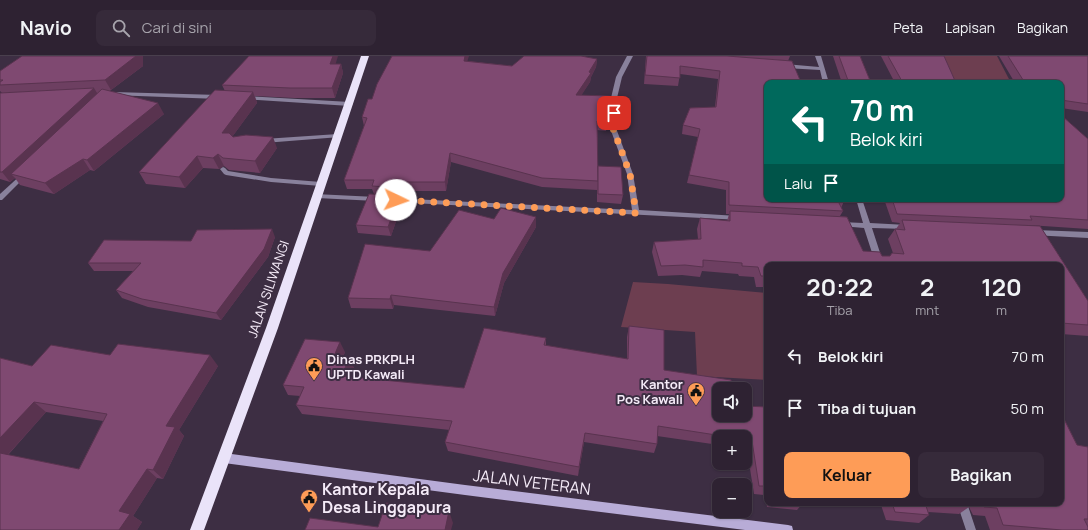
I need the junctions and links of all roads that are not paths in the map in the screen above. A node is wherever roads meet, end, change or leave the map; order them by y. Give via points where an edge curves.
1 (365, 56) edge
2 (630, 56) edge
3 (818, 56) edge
4 (776, 65) edge
5 (822, 69) junction
6 (825, 80) edge
7 (109, 94) edge
8 (225, 97) edge
9 (241, 98) edge
10 (350, 104) junction
11 (338, 136) junction
12 (257, 141) edge
13 (223, 169) edge
14 (29, 171) edge
15 (321, 184) junction
16 (316, 196) junction
17 (0, 198) edge
18 (860, 202) edge
19 (636, 213) junction
20 (747, 219) edge
21 (835, 224) edge
22 (867, 226) junction
23 (914, 228) edge
24 (1025, 232) edge
25 (1088, 235) edge
26 (879, 262) edge
27 (224, 458) junction
28 (963, 506) edge
29 (197, 530) edge
30 (788, 530) edge
31 (971, 530) edge

1 - 10 highway, JALAN SILIWANGI
2 - 19 street via 619,77 614,98 613,128 630,174
3 - 5 street
4 - 5 street
5 - 6 street
7 - 8 street
9 - 10 street
10 - 11 highway, JALAN SILIWANGI
11 - 12 street
11 - 15 highway, JALAN SILIWANGI
13 - 15 street via 226,173 271,180
14 - 17 street
15 - 16 highway, JALAN SILIWANGI
16 - 19 street
16 - 27 highway, JALAN SILIWANGI via 272,328
18 - 22 street
19 - 20 street
21 - 22 street
22 - 23 street
22 - 26 street
24 - 25 street
27 - 29 highway, JALAN SILIWANGI
27 - 30 main road, JALAN VETERAN
28 - 31 street

